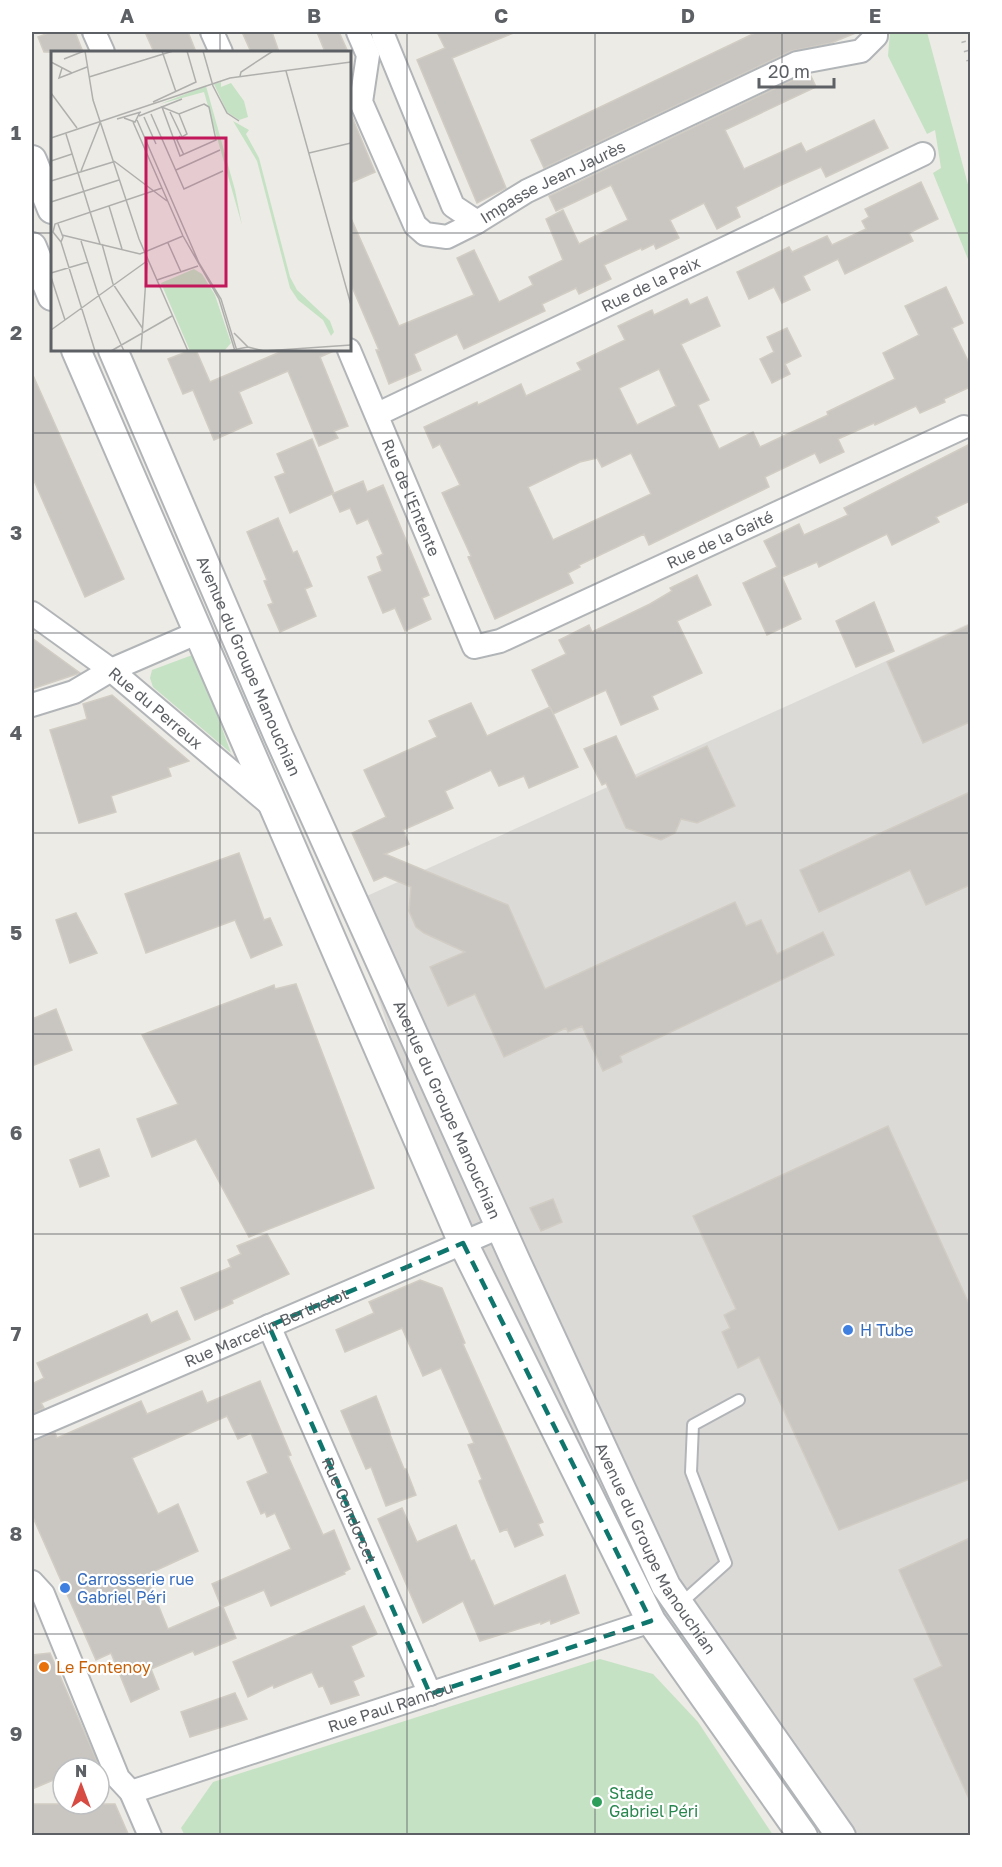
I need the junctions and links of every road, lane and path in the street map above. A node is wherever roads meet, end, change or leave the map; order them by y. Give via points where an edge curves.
1 (94, 32) edge
2 (212, 32) edge
3 (358, 32) edge
4 (384, 32) edge
5 (876, 32) edge
6 (103, 51) edge
7 (221, 51) edge
8 (923, 154) dead end
9 (32, 160) edge
10 (51, 207) edge
11 (477, 222) junction
12 (32, 247) edge
13 (51, 294) edge
14 (76, 351) edge
15 (113, 351) edge
16 (349, 351) edge
17 (378, 414) junction
18 (964, 427) dead end
19 (32, 613) edge
20 (199, 632) junction
21 (474, 646) joint
22 (111, 670) junction
23 (32, 705) edge
24 (275, 809) junction
25 (500, 1227) junction
26 (464, 1243) junction
27 (269, 1326) junction
28 (739, 1400) dead end
29 (32, 1428) edge
30 (32, 1582) edge
31 (679, 1605) junction
32 (651, 1621) junction
33 (430, 1694) junction
34 (131, 1792) junction
35 (150, 1836) edge
36 (803, 1836) edge
37 (841, 1836) edge

1 - 6 street
2 - 7 street
3 - 11 street, Impasse Jean Jaurès via 368,55 361,102 415,225 425,234 447,237
4 - 11 street via 453,206
5 - 11 street, Impasse Jean Jaurès via 861,51 797,63 527,191
8 - 17 street, Rue de la Paix
9 - 10 street
12 - 13 street
14 - 20 street, Avenue du Groupe Manouchian
15 - 25 street, Avenue du Groupe Manouchian via 283,747
16 - 17 street, Rue de l'Entente
17 - 21 street, Rue de l'Entente
18 - 21 street, Rue de la Gaité via 500,641
19 - 22 street, Rue du Perreux
20 - 22 street
20 - 24 street, Avenue du Groupe Manouchian
22 - 23 street via 74,692
22 - 24 street, Rue du Perreux
24 - 26 street, Avenue du Groupe Manouchian
25 - 26 street, Rue Marcelin Berthelot
25 - 31 street, Avenue du Groupe Manouchian via 666,1586
26 - 27 street, Rue Marcelin Berthelot
26 - 32 street, Avenue du Groupe Manouchian
27 - 29 street, Rue Marcelin Berthelot
27 - 33 street, Rue Condorcet
28 - 31 lane via 693,1425 691,1472 726,1563
30 - 34 street via 43,1594 118,1778
31 - 37 street, Avenue du Groupe Manouchian
32 - 33 street, Rue Paul Rannou
32 - 36 street, Avenue du Groupe Manouchian
33 - 34 street, Rue Paul Rannou
34 - 35 street

